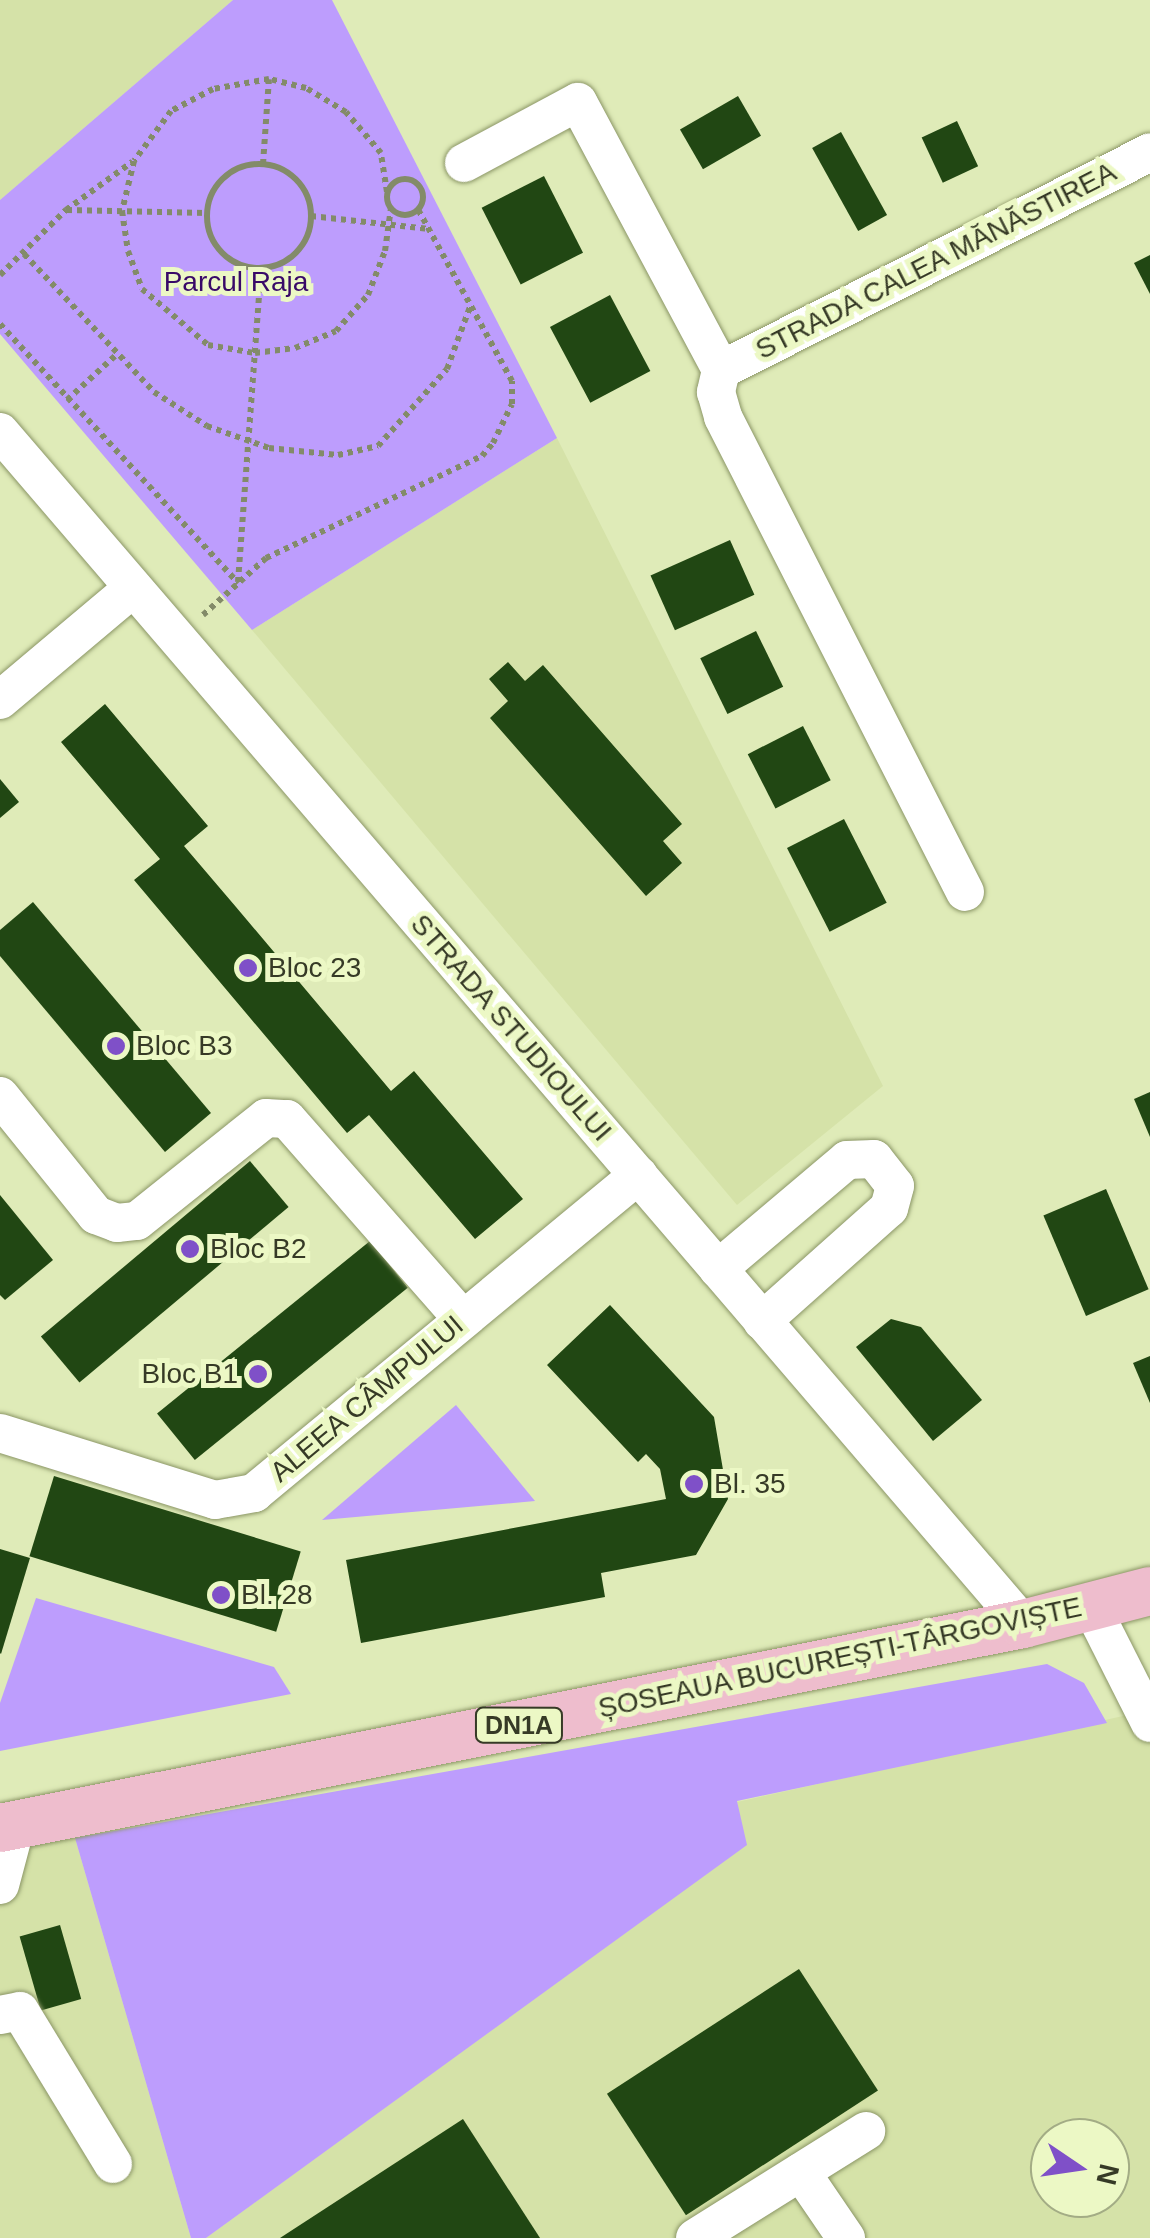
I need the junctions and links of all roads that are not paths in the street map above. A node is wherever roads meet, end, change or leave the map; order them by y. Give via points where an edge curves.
1 (1150, 152) edge
2 (464, 163) dead end
3 (721, 370) junction
4 (0, 432) edge
5 (133, 588) junction
6 (0, 700) edge
7 (965, 892) dead end
8 (0, 1096) edge
9 (638, 1175) junction
10 (718, 1269) junction
11 (464, 1320) junction
12 (762, 1320) junction
13 (0, 1433) edge
14 (1150, 1591) edge
15 (1090, 1606) junction
16 (1023, 1624) junction
17 (1150, 1723) edge
18 (8, 1827) edge
19 (0, 1886) edge
20 (0, 2015) edge
21 (866, 2131) dead end
22 (114, 2164) dead end
23 (801, 2172) junction
24 (695, 2238) edge
25 (846, 2238) edge

1 - 3 street, STRADA CALEA MĂNĂSTIREA
2 - 3 street via 578,102
3 - 7 street via 716,392 723,417
4 - 5 street, STRADA STUDIOULUI
5 - 6 street
5 - 9 street, STRADA STUDIOULUI
8 - 11 street via 96,1216 117,1223 137,1220 266,1118 287,1119
9 - 10 street, STRADA STUDIOULUI
9 - 11 street, ALEEA CÂMPULUI
10 - 12 street, STRADA STUDIOULUI
10 - 12 street via 847,1160 874,1159 896,1186 890,1208
11 - 13 street, ALEEA CÂMPULUI via 254,1493 232,1500
12 - 16 street, STRADA STUDIOULUI
14 - 15 main road, ȘOSEAUA BUCUREȘTI-TÂRGOVIȘTE / DN1A
15 - 16 main road, ȘOSEAUA BUCUREȘTI-TÂRGOVIȘTE / DN1A
15 - 17 street
16 - 18 main road, ȘOSEAUA BUCUREȘTI-TÂRGOVIȘTE / DN1A
18 - 19 street
20 - 22 street via 20,2011
21 - 23 street
23 - 24 street
23 - 25 street

